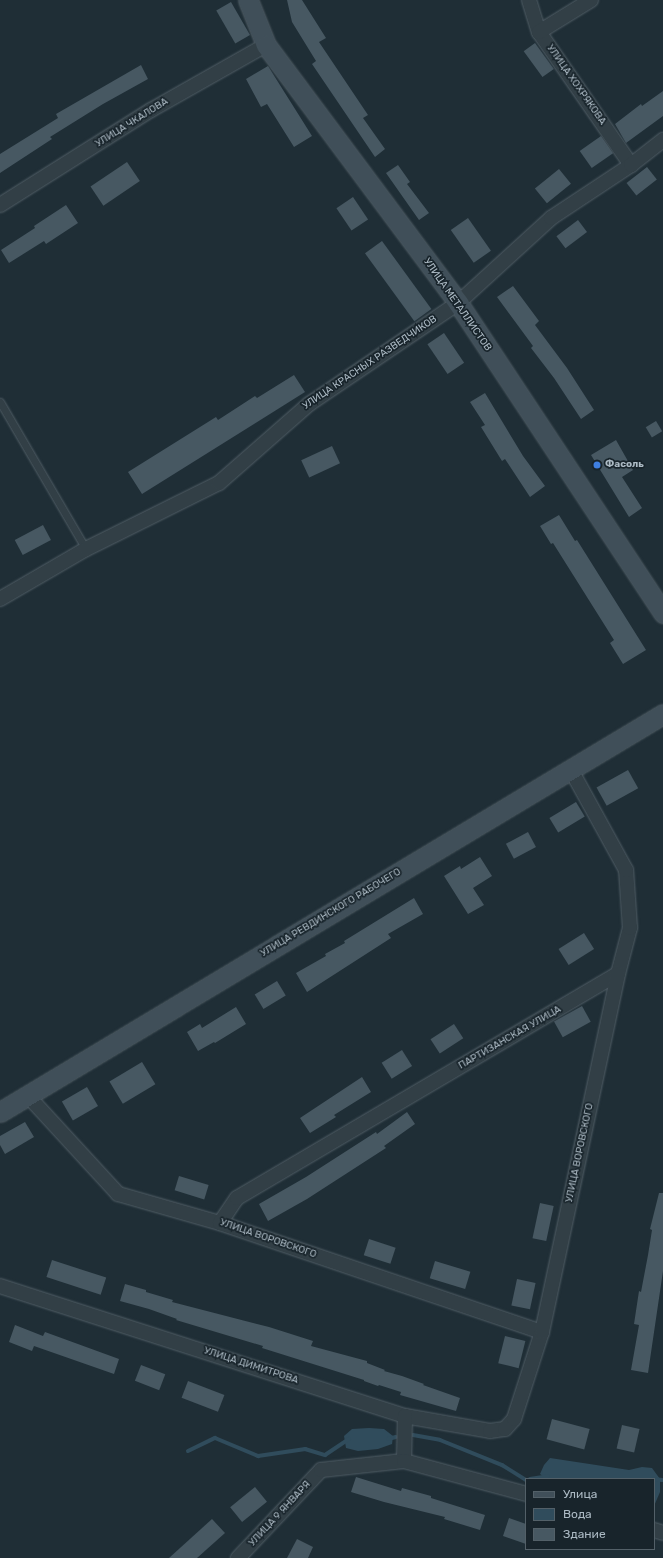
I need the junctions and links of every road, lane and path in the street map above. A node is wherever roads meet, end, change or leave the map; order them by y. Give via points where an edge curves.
1 (248, 0) edge
2 (529, 0) edge
3 (591, 0) edge
4 (539, 32) junction
5 (266, 44) junction
6 (663, 140) edge
7 (631, 165) junction
8 (0, 205) edge
9 (458, 304) junction
10 (0, 402) edge
11 (86, 549) junction
12 (0, 599) edge
13 (663, 613) edge
14 (663, 714) edge
15 (570, 768) junction
16 (618, 974) junction
17 (28, 1096) junction
18 (0, 1112) edge
19 (220, 1223) junction
20 (0, 1286) edge
21 (542, 1332) junction
22 (405, 1416) junction
23 (505, 1429) joint
24 (404, 1460) junction
25 (525, 1494) edge
26 (238, 1558) edge

1 - 5 street, УЛИЦА МЕТАЛЛИСТОВ
2 - 4 street, УЛИЦА ХОХРЯКОВА
3 - 4 street
4 - 7 street, УЛИЦА ХОХРЯКОВА
5 - 8 street, УЛИЦА ЧКАЛОВА via 151,110
5 - 9 street, УЛИЦА МЕТАЛЛИСТОВ
6 - 7 street, УЛИЦА КРАСНЫХ РАЗВЕДЧИКОВ
7 - 9 street, УЛИЦА КРАСНЫХ РАЗВЕДЧИКОВ via 551,218
9 - 11 street, УЛИЦА КРАСНЫХ РАЗВЕДЧИКОВ via 309,404 219,483
9 - 13 street, УЛИЦА МЕТАЛЛИСТОВ
10 - 11 lane
11 - 12 street, УЛИЦА КРАСНЫХ РАЗВЕДЧИКОВ
14 - 15 street, УЛИЦА РЕВДИНСКОГО РАБОЧЕГО
15 - 16 street via 626,870 630,928
15 - 17 street, УЛИЦА РЕВДИНСКОГО РАБОЧЕГО
16 - 19 street, ПАРТИЗАНСКАЯ УЛИЦА via 237,1198
16 - 21 street, УЛИЦА ВОРОВСКОГО
17 - 18 street, УЛИЦА РЕВДИНСКОГО РАБОЧЕГО
17 - 19 street, УЛИЦА ВОРОВСКОГО via 118,1194
19 - 21 street, УЛИЦА ВОРОВСКОГО
20 - 22 street, УЛИЦА ДИМИТРОВА
21 - 23 street, УЛИЦА ВОРОВСКОГО via 514,1419
22 - 23 street, УЛИЦА ДИМИТРОВА via 490,1431
22 - 24 street
24 - 25 street
24 - 26 street, УЛИЦА 9 ЯНВАРЯ via 321,1470

